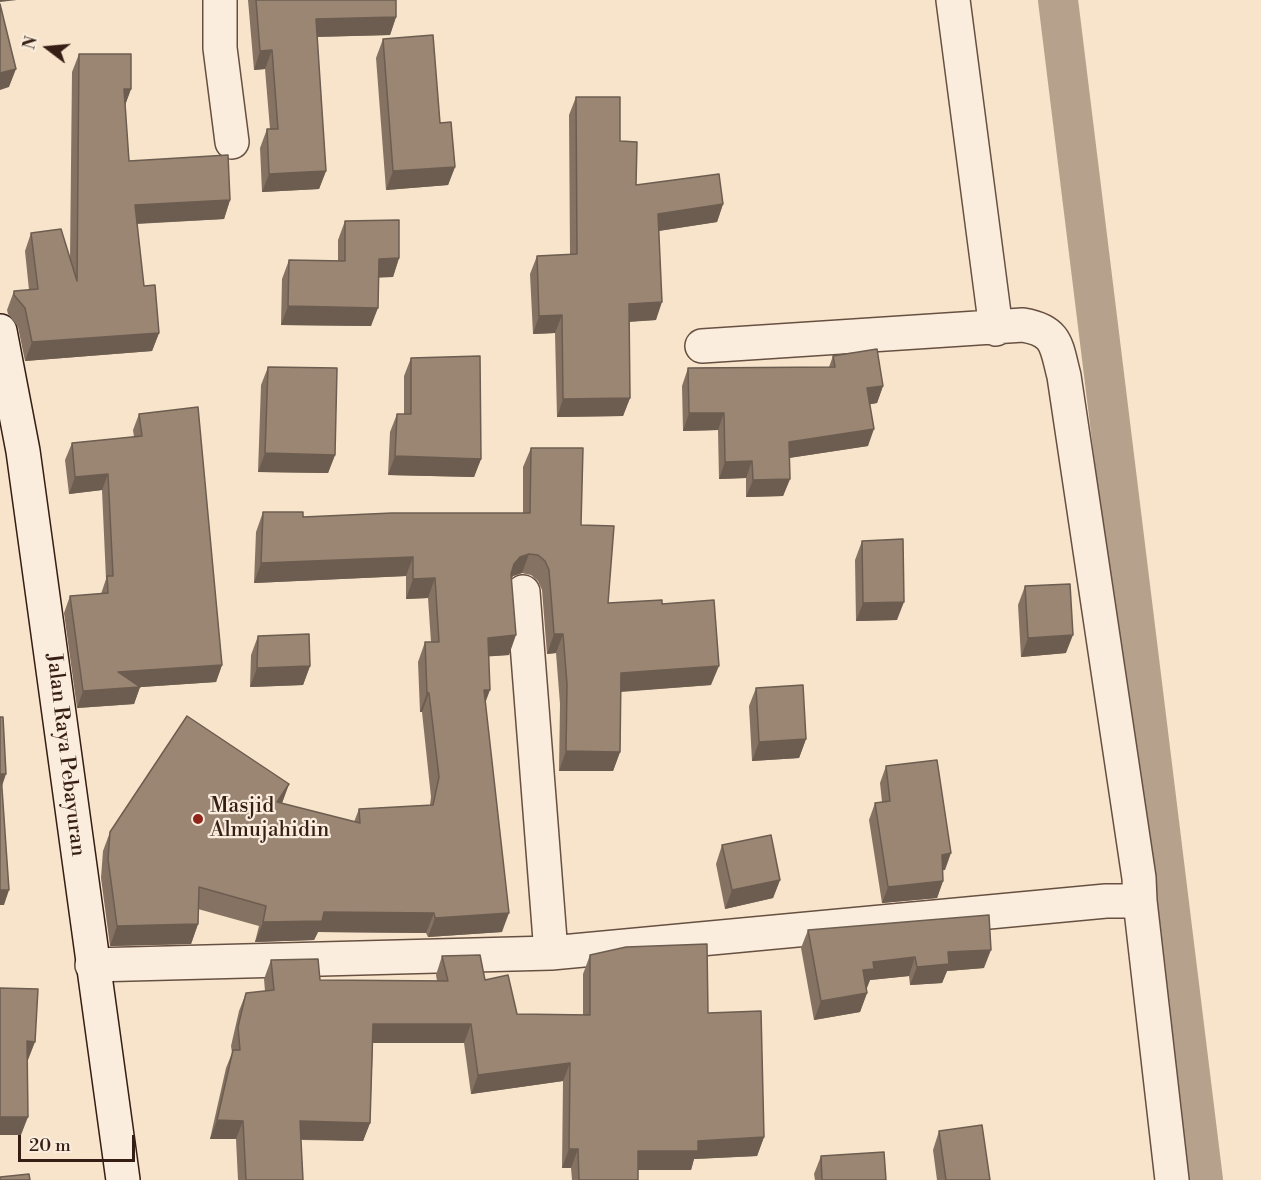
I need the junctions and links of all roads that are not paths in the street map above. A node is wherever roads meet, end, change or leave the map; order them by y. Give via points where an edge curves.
1 (220, 0) edge
2 (953, 0) edge
3 (232, 142) dead end
4 (996, 329) junction
5 (0, 331) edge
6 (702, 346) dead end
7 (523, 591) dead end
8 (1140, 901) junction
9 (551, 953) junction
10 (92, 965) junction
11 (123, 1180) edge
12 (1172, 1180) edge

1 - 3 street via 220,48
2 - 4 street
4 - 6 street
4 - 8 street via 1023,326 1043,330 1053,337 1064,376
5 - 10 street, Jalan Raya Pebayuran via 23,451
7 - 9 street
8 - 9 street via 1094,902
8 - 12 street
9 - 10 street
10 - 11 street, Jalan Raya Pebayuran

